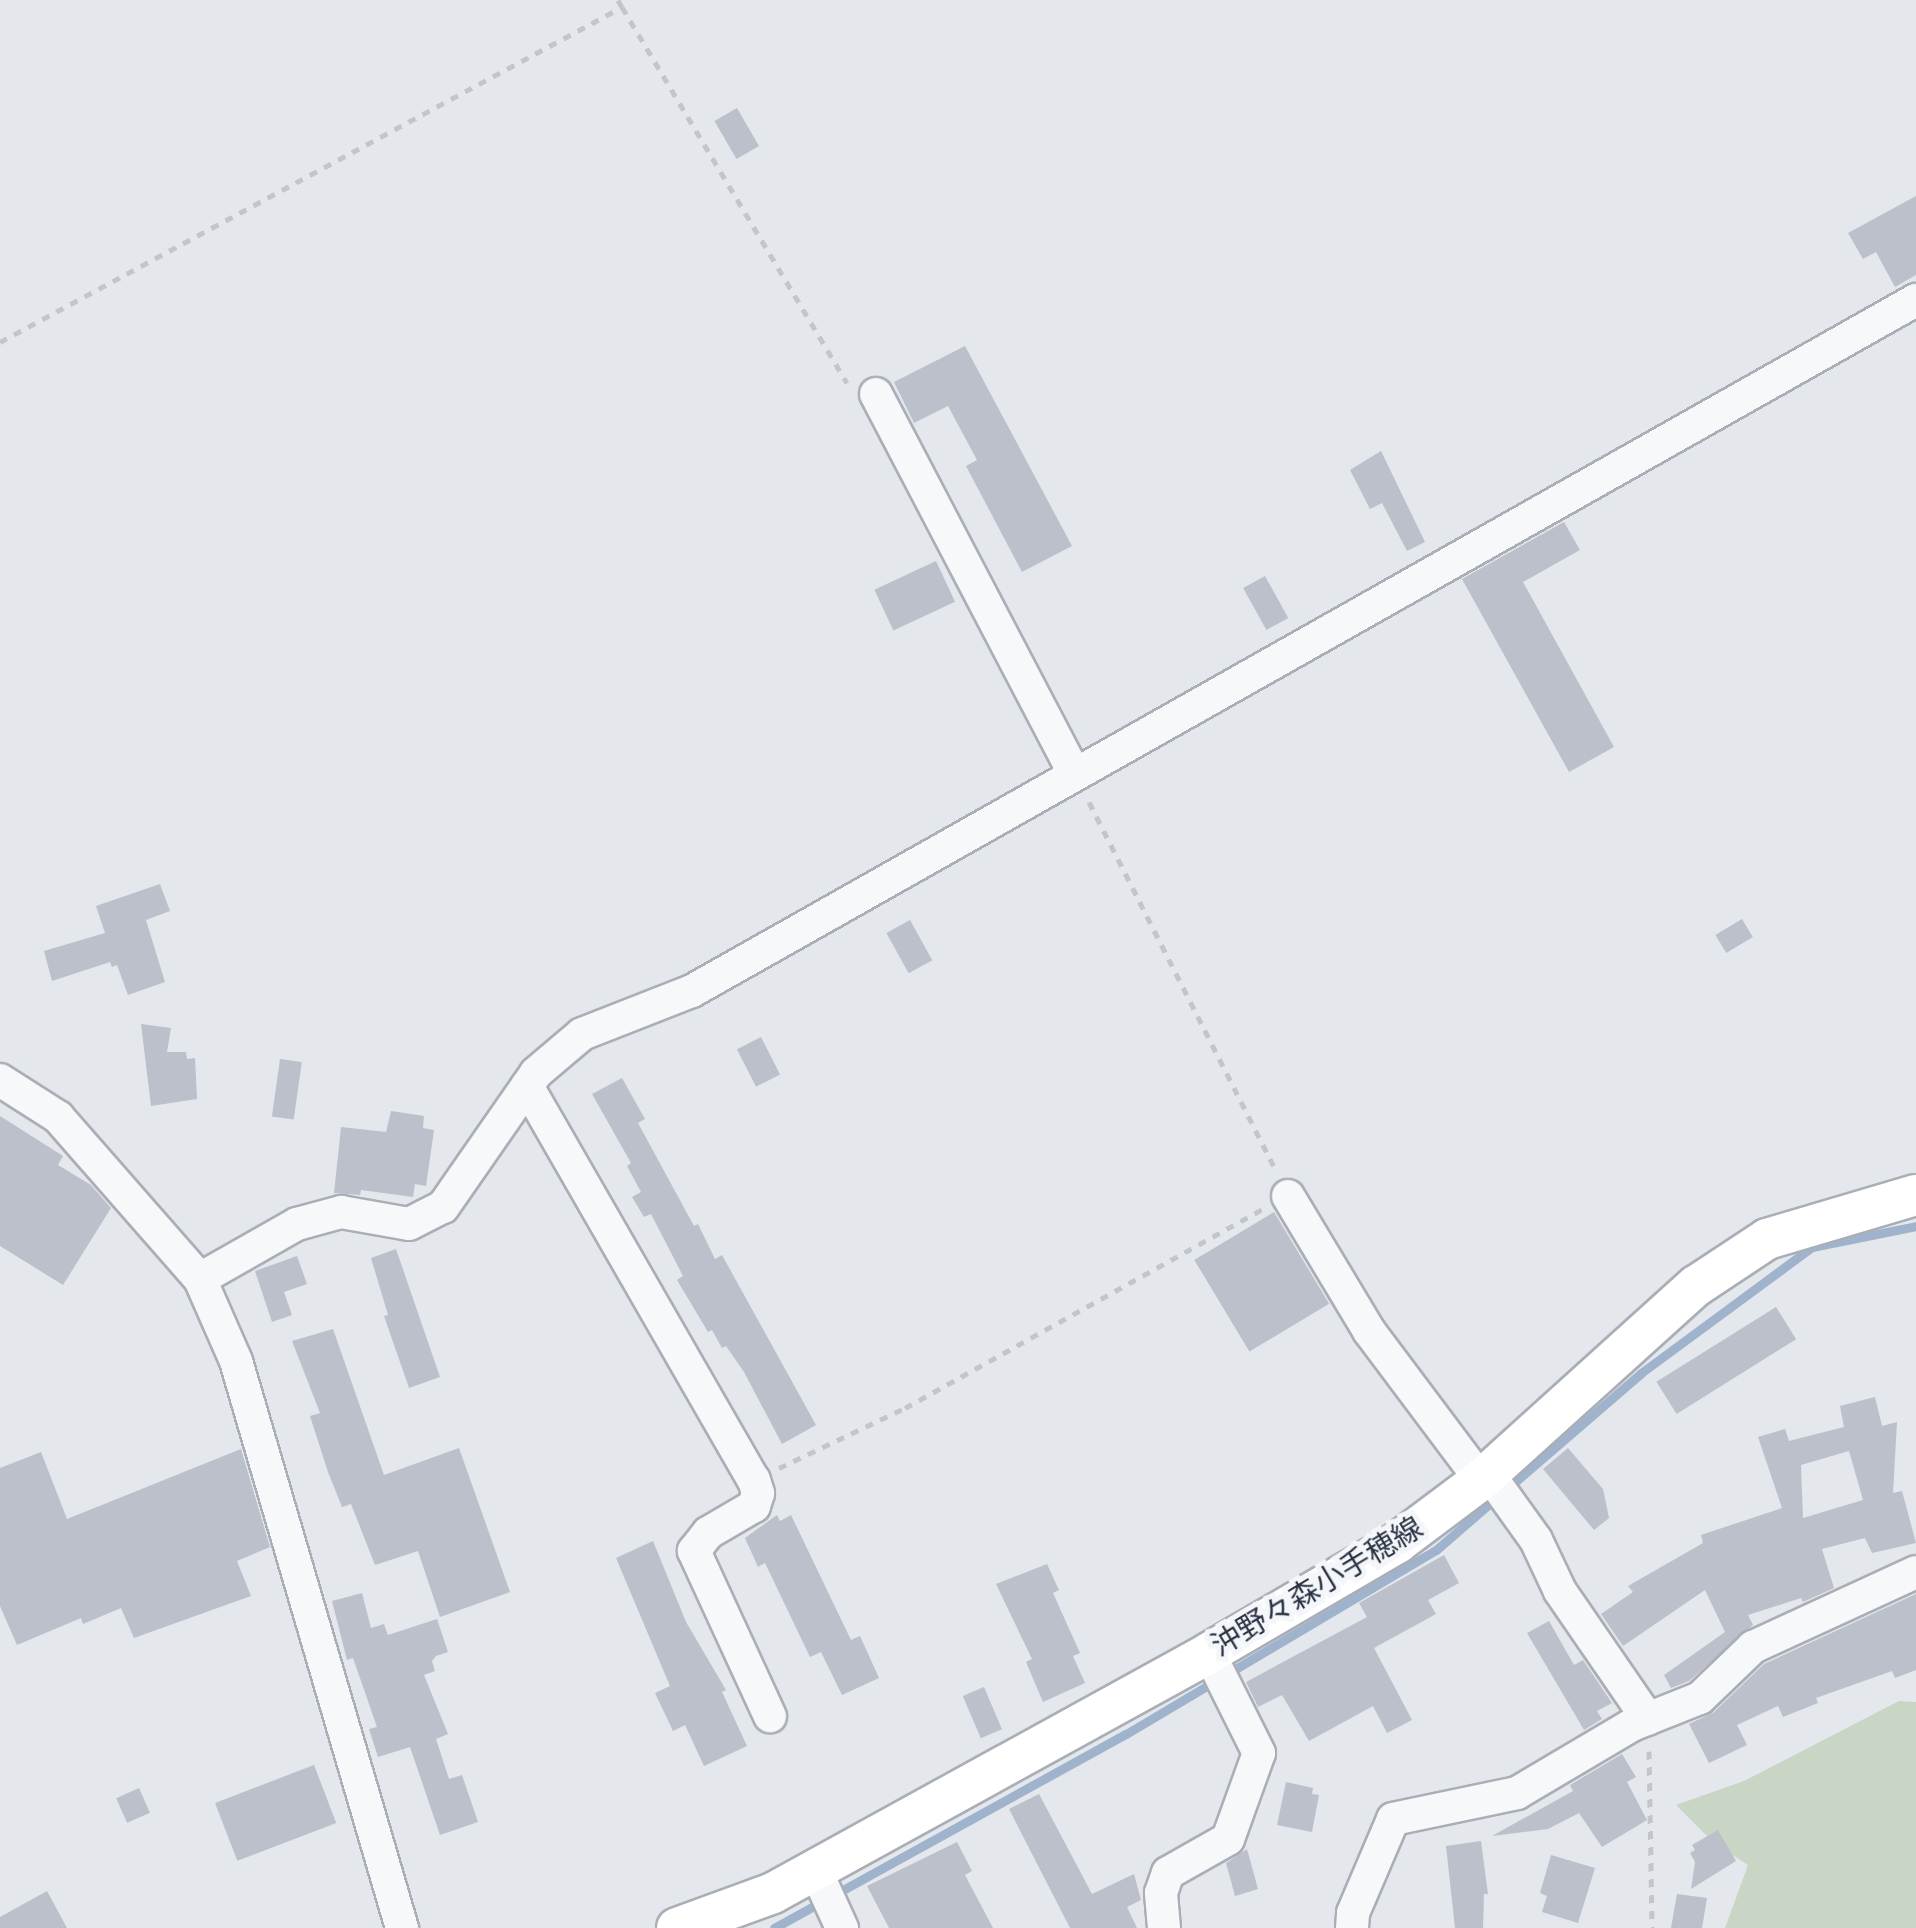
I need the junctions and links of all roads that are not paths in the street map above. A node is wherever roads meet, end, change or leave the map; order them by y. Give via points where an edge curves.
1 (1916, 300) edge
2 (876, 394) road end
3 (1074, 772) junction
4 (0, 1080) edge
5 (527, 1086) junction
6 (1916, 1194) edge
7 (1288, 1196) road end
8 (200, 1278) junction
9 (1484, 1477) junction
10 (1916, 1572) edge
11 (1209, 1653) junction
12 (770, 1716) dead end
13 (1648, 1719) junction
14 (815, 1869) junction
15 (402, 1928) edge
16 (678, 1928) edge
17 (842, 1928) edge
18 (1164, 1928) edge
19 (1352, 1928) edge

1 - 3 street
2 - 3 street
3 - 5 street via 692,991 582,1034
4 - 8 street via 58,1117
5 - 8 street via 443,1207 409,1224 341,1212 297,1224
5 - 12 street via 754,1480 754,1506 708,1533 694,1551
6 - 9 main road, 沖野々森小手穂線 via 1767,1238 1696,1286
7 - 9 street via 1369,1331
8 - 15 street via 236,1361
9 - 11 main road, 沖野々森小手穂線 via 1397,1543
9 - 13 street via 1536,1540 1560,1592
10 - 13 street via 1753,1646 1700,1698
11 - 14 main road, 沖野々森小手穂線
11 - 18 street via 1259,1752 1228,1839 1168,1873 1161,1893
13 - 19 street via 1518,1793 1392,1819 1352,1913
14 - 16 main road, 沖野々森小手穂線 via 773,1893
14 - 17 street

